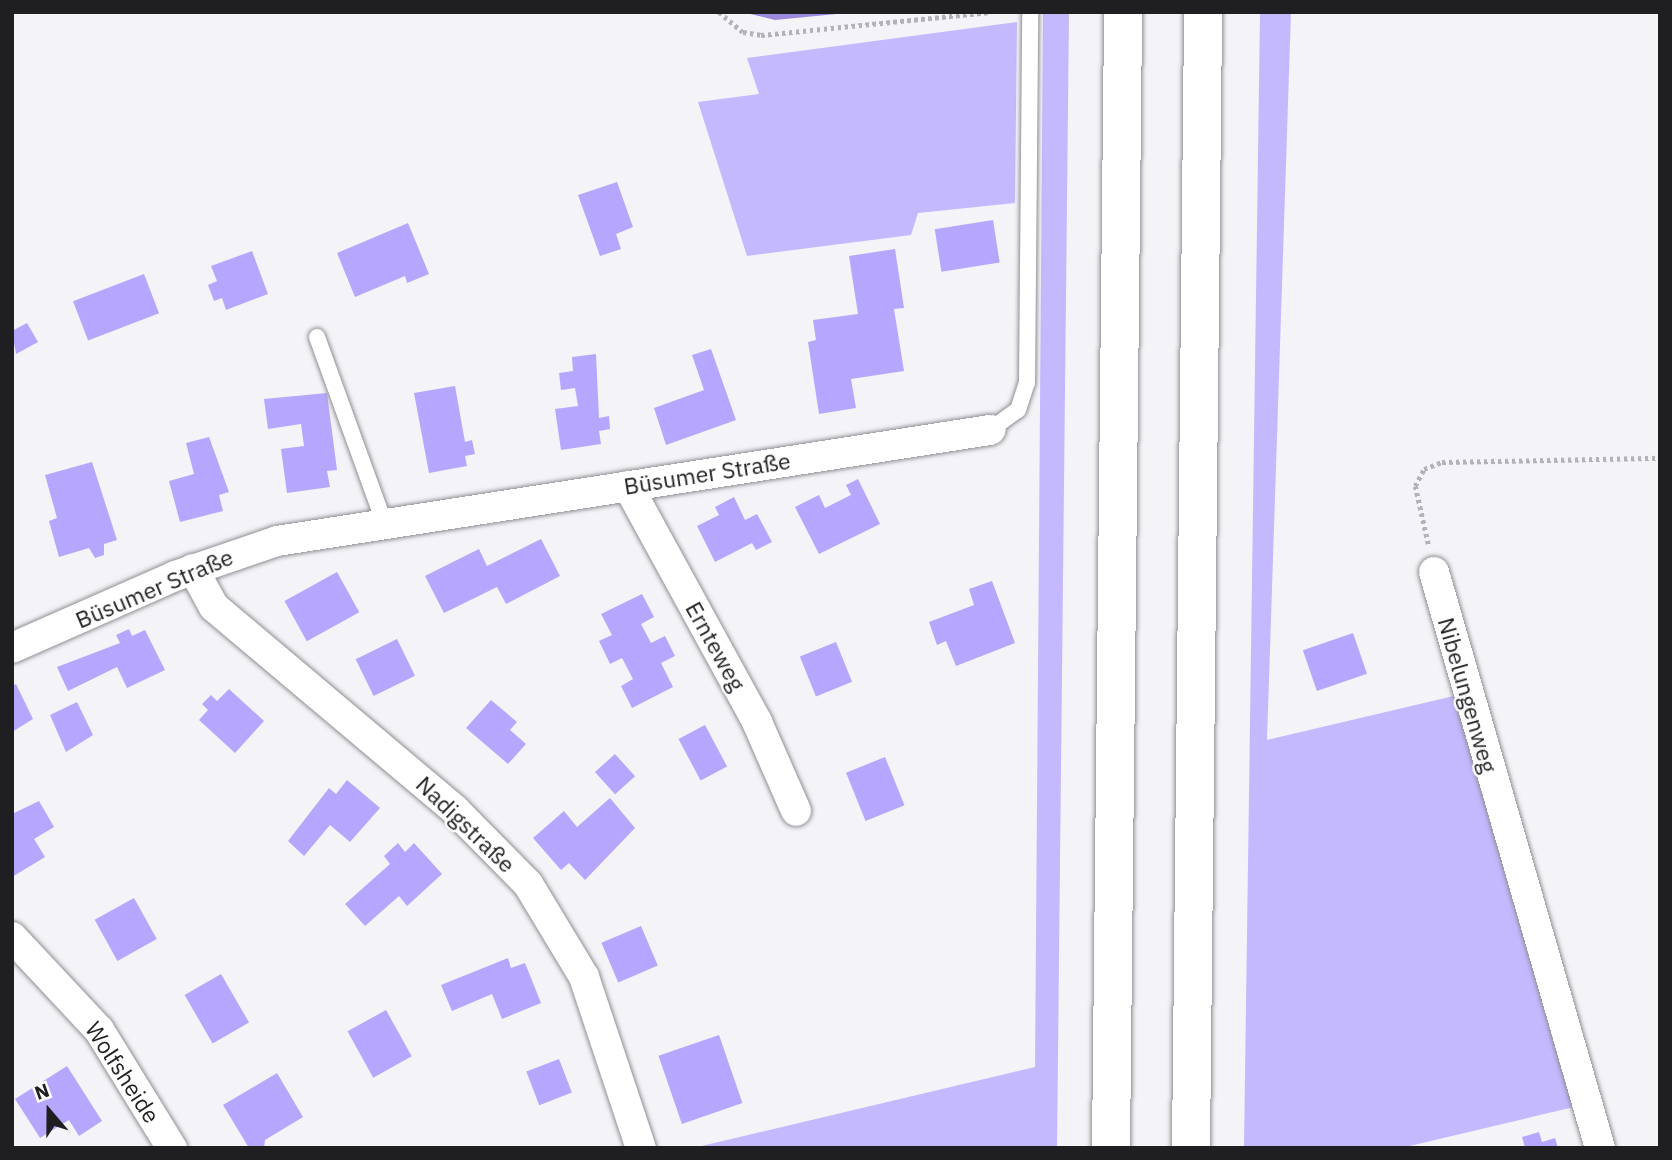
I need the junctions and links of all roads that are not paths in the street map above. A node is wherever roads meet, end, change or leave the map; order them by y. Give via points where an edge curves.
1 (1030, 12) edge
2 (1123, 12) edge
3 (1203, 12) edge
4 (317, 337) dead end
5 (990, 429) joint
6 (628, 486) junction
7 (384, 522) junction
8 (193, 569) junction
9 (1434, 572) road end
10 (12, 648) edge
11 (796, 811) dead end
12 (12, 937) edge
13 (172, 1148) edge
14 (641, 1148) edge
15 (1111, 1148) edge
16 (1191, 1148) edge
17 (1600, 1148) edge

1 - 5 lane, Büsumer Straße via 1027,383 1018,410
2 - 15 highway
3 - 16 highway
4 - 7 lane
5 - 6 street, Büsumer Straße
6 - 7 street, Büsumer Straße
6 - 11 street, Ernteweg via 757,722
7 - 8 street, Büsumer Straße via 277,541
8 - 10 street, Büsumer Straße
8 - 14 street, Nadigstraße via 214,607 456,810 527,884 584,977
9 - 17 street, Nibelungenweg
12 - 13 street, Wolfsheide via 99,1030

